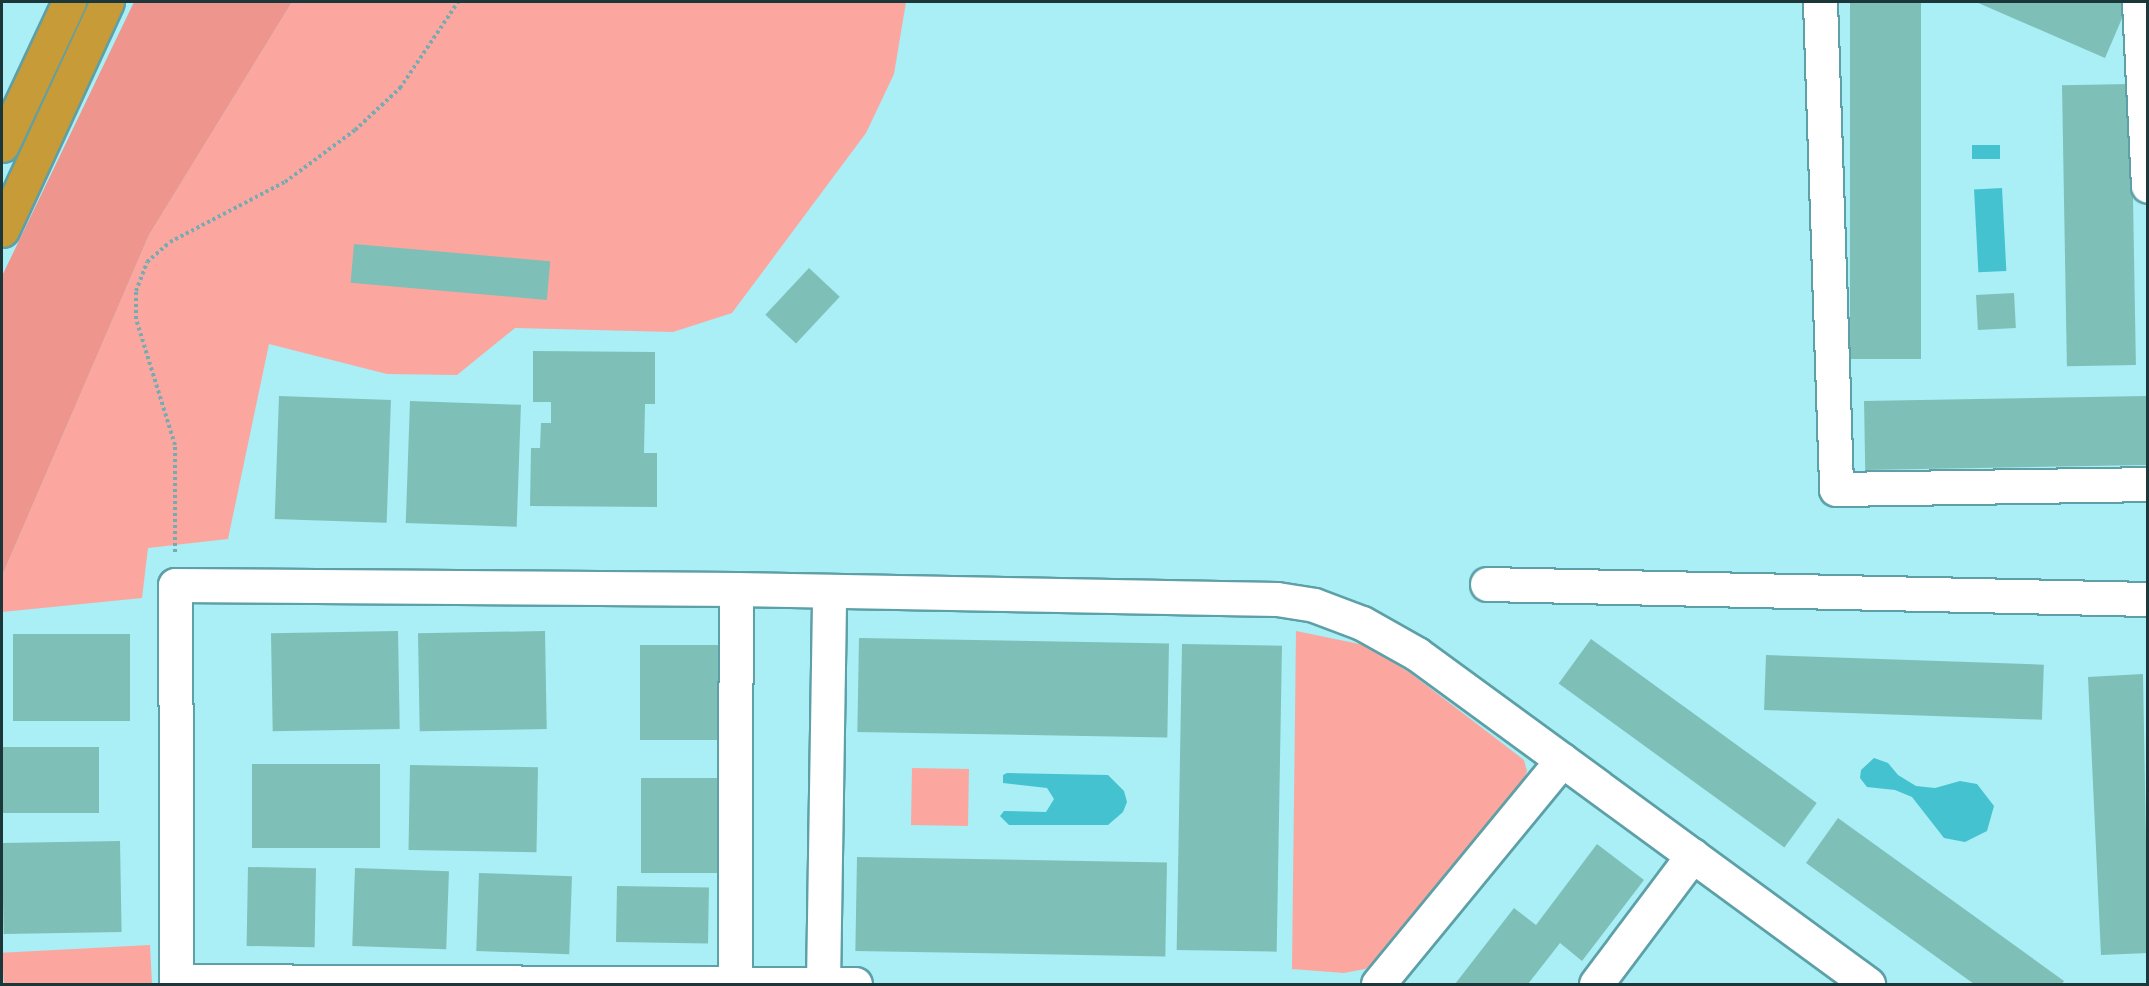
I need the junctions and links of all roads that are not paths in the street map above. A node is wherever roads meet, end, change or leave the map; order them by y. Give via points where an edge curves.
1 (69, 2) edge
2 (108, 2) edge
3 (1820, 2) edge
4 (2139, 2) edge
5 (2, 145) edge
6 (2148, 186) edge
7 (2, 230) edge
8 (2148, 484) edge
9 (1487, 584) dead end
10 (736, 589) junction
11 (829, 591) junction
12 (2148, 599) edge
13 (1562, 760) junction
14 (1693, 855) junction
15 (735, 982) junction
16 (176, 983) edge
17 (823, 984) edge
18 (855, 984) edge
19 (1377, 984) edge
20 (1596, 984) edge
21 (1868, 984) edge

1 - 5 highway
2 - 7 highway
3 - 8 street via 1836,489
4 - 6 street
9 - 12 street
10 - 11 street
10 - 15 street
10 - 16 street via 175,585
11 - 13 street via 1277,599 1314,605 1362,623 1417,654
11 - 17 street
13 - 14 street
13 - 19 street
14 - 20 street
14 - 21 street
15 - 16 street
15 - 17 street
17 - 18 street

